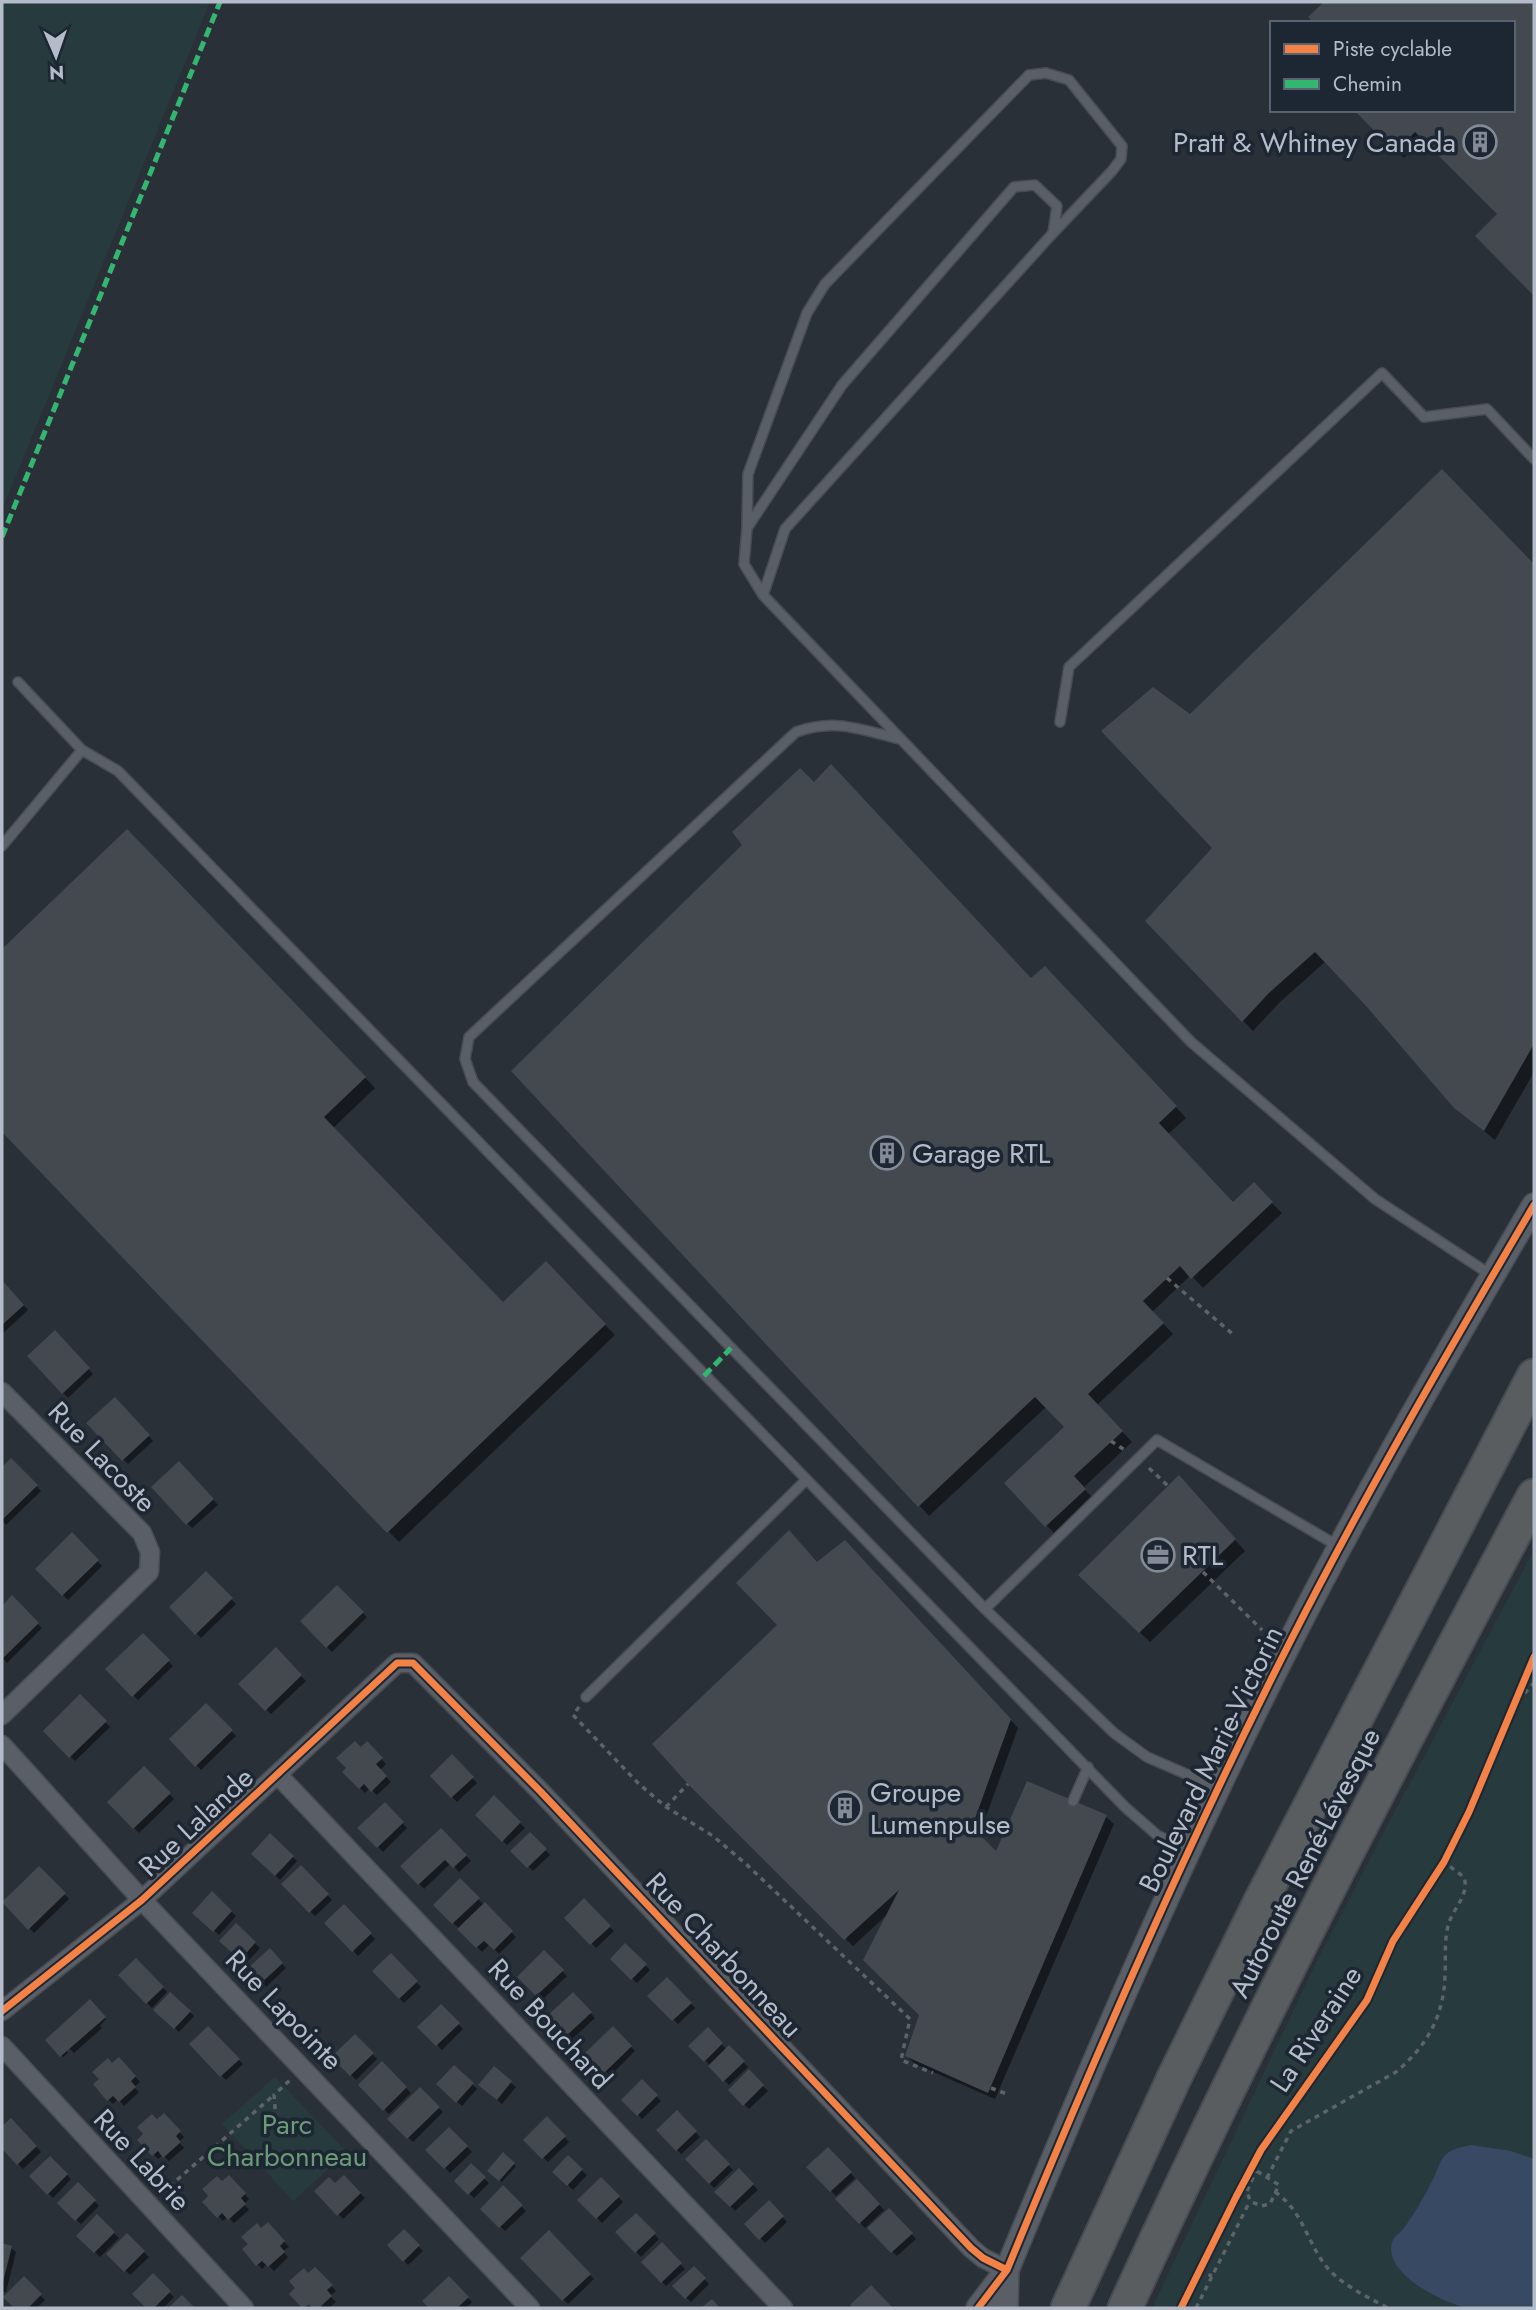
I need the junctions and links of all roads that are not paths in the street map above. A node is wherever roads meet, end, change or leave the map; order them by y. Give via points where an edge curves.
1 (1053, 233) junction
2 (1534, 459) edge
3 (747, 528) junction
4 (763, 595) junction
5 (18, 682) dead end
6 (1060, 722) dead end
7 (902, 740) junction
8 (82, 750) junction
9 (2, 846) edge
10 (1534, 1205) edge
11 (1493, 1276) junction
12 (1534, 1376) edge
13 (4, 1400) edge
14 (1534, 1425) edge
15 (1502, 1438) junction
16 (806, 1480) junction
17 (1534, 1496) edge
18 (1340, 1547) junction
19 (985, 1609) junction
20 (412, 1664) joint
21 (586, 1697) road end
22 (2, 1715) edge
23 (2, 1745) edge
24 (1087, 1767) junction
25 (278, 1775) junction
26 (1218, 1788) junction
27 (1073, 1801) dead end
28 (1188, 1851) junction
29 (142, 1900) junction
30 (2, 2011) edge
31 (2, 2046) edge
32 (1007, 2270) junction
33 (244, 2308) edge
34 (530, 2308) edge
35 (783, 2308) edge
36 (978, 2308) edge
37 (1006, 2308) edge
38 (1047, 2308) edge
39 (1069, 2308) edge
40 (1090, 2308) edge
41 (1125, 2308) edge

1 - 3 lane via 1057,206 1035,186 1014,187 842,385
1 - 3 lane via 1112,171 1121,159 1122,146 1069,80 1046,73 1029,75 825,284 807,313 748,474
1 - 4 lane via 785,529
2 - 6 lane via 1487,409 1424,417 1382,373 1069,667
3 - 4 lane via 744,564
4 - 7 lane
5 - 8 lane
7 - 11 lane via 1191,1042 1375,1199
7 - 19 lane via 834,724 796,732 469,1037 465,1059 473,1082
8 - 9 lane
8 - 16 lane via 118,771
10 - 11 street, Boulevard Marie-Victorin
11 - 18 street, Boulevard Marie-Victorin
12 - 15 highway
13 - 22 street, Rue Lacoste via 142,1534 150,1552 149,1572
14 - 40 highway, Autoroute René-Lévesque via 1282,1908
15 - 38 highway via 1269,1838 1186,2004
15 - 39 highway via 1221,1982
16 - 21 lane
16 - 24 lane
17 - 41 highway, Autoroute René-Lévesque via 1307,1928
18 - 19 lane via 1157,1440
18 - 26 street, Boulevard Marie-Victorin
19 - 26 lane via 1125,1742 1158,1763
20 - 25 street, Rue Lalande via 397,1663
20 - 32 street, Rue Charbonneau via 541,1792 971,2248
23 - 29 street, Rue Lapointe
24 - 27 lane
24 - 28 lane via 1134,1816
25 - 29 street, Rue Lalande
25 - 35 street, Rue Bouchard
26 - 28 street, Boulevard Marie-Victorin
28 - 32 street, Boulevard Marie-Victorin
29 - 30 street, Rue Lalande
29 - 34 street, Rue Lapointe
31 - 33 street, Rue Labrie
32 - 36 street, Boulevard Marie-Victorin
32 - 37 street, Boulevard Marie-Victorin

